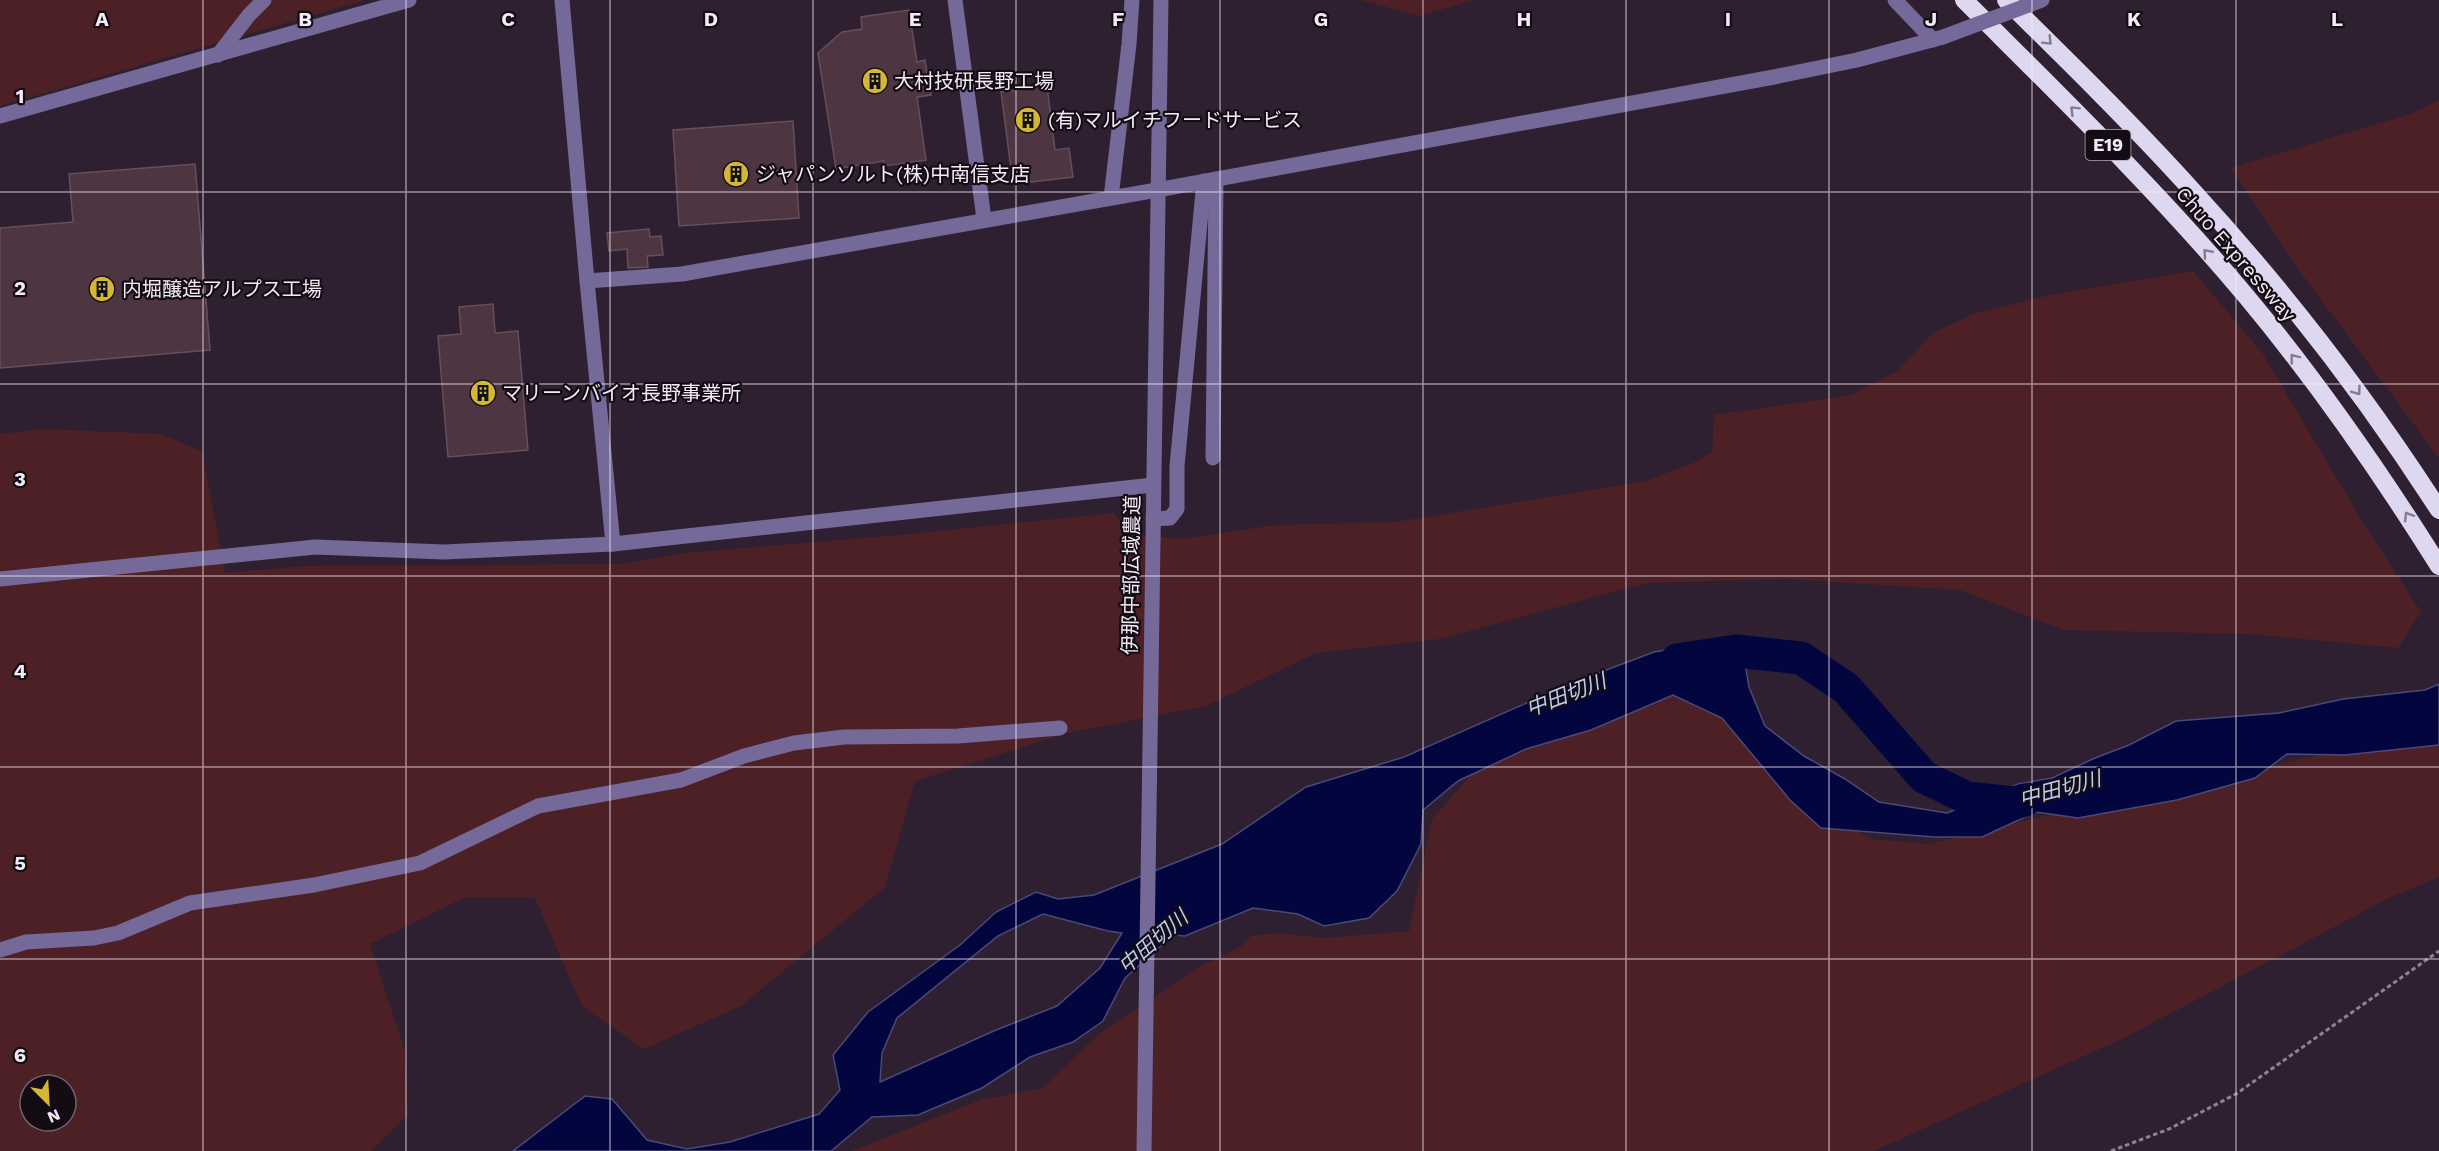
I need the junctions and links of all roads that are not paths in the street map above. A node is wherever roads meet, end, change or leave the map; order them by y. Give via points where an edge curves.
1 (264, 0) edge
2 (409, 0) edge
3 (562, 0) edge
4 (955, 0) edge
5 (1132, 0) edge
6 (1161, 0) edge
7 (1895, 0) edge
8 (1964, 0) edge
9 (2006, 0) edge
10 (2042, 0) edge
11 (1938, 39) junction
12 (218, 55) junction
13 (0, 116) edge
14 (1203, 182) junction
15 (1117, 197) junction
16 (984, 219) junction
17 (586, 280) junction
18 (1213, 458) dead end
19 (1153, 485) junction
20 (2439, 510) edge
21 (1153, 519) junction
22 (613, 544) junction
23 (2439, 566) edge
24 (0, 579) edge
25 (1060, 728) dead end
26 (0, 950) edge
27 (1144, 1151) edge

1 - 12 street
2 - 12 street
3 - 17 street
4 - 16 street
5 - 15 street
6 - 19 street, 伊那中部広域農道
7 - 11 street
23 -> 8 highway, Chuo Expressway / E19 via 2386,481 2246,296 2094,130
9 -> 20 highway, Chuo Expressway / E19 via 2193,190 2339,367
10 - 11 street, bridge
11 - 14 street via 1774,77
12 - 13 street
14 - 15 street, bridge
14 - 18 street
14 - 21 street via 1177,466 1177,509 1170,518
15 - 16 street
16 - 17 street via 682,274
17 - 22 street
19 - 21 street, 伊那中部広域農道
19 - 22 street
21 - 27 street, 伊那中部広域農道
22 - 24 street via 444,552 315,547
25 - 26 street via 958,736 844,737 794,743 744,756 681,780 538,806 420,862 314,885 190,903 118,933 27,942

